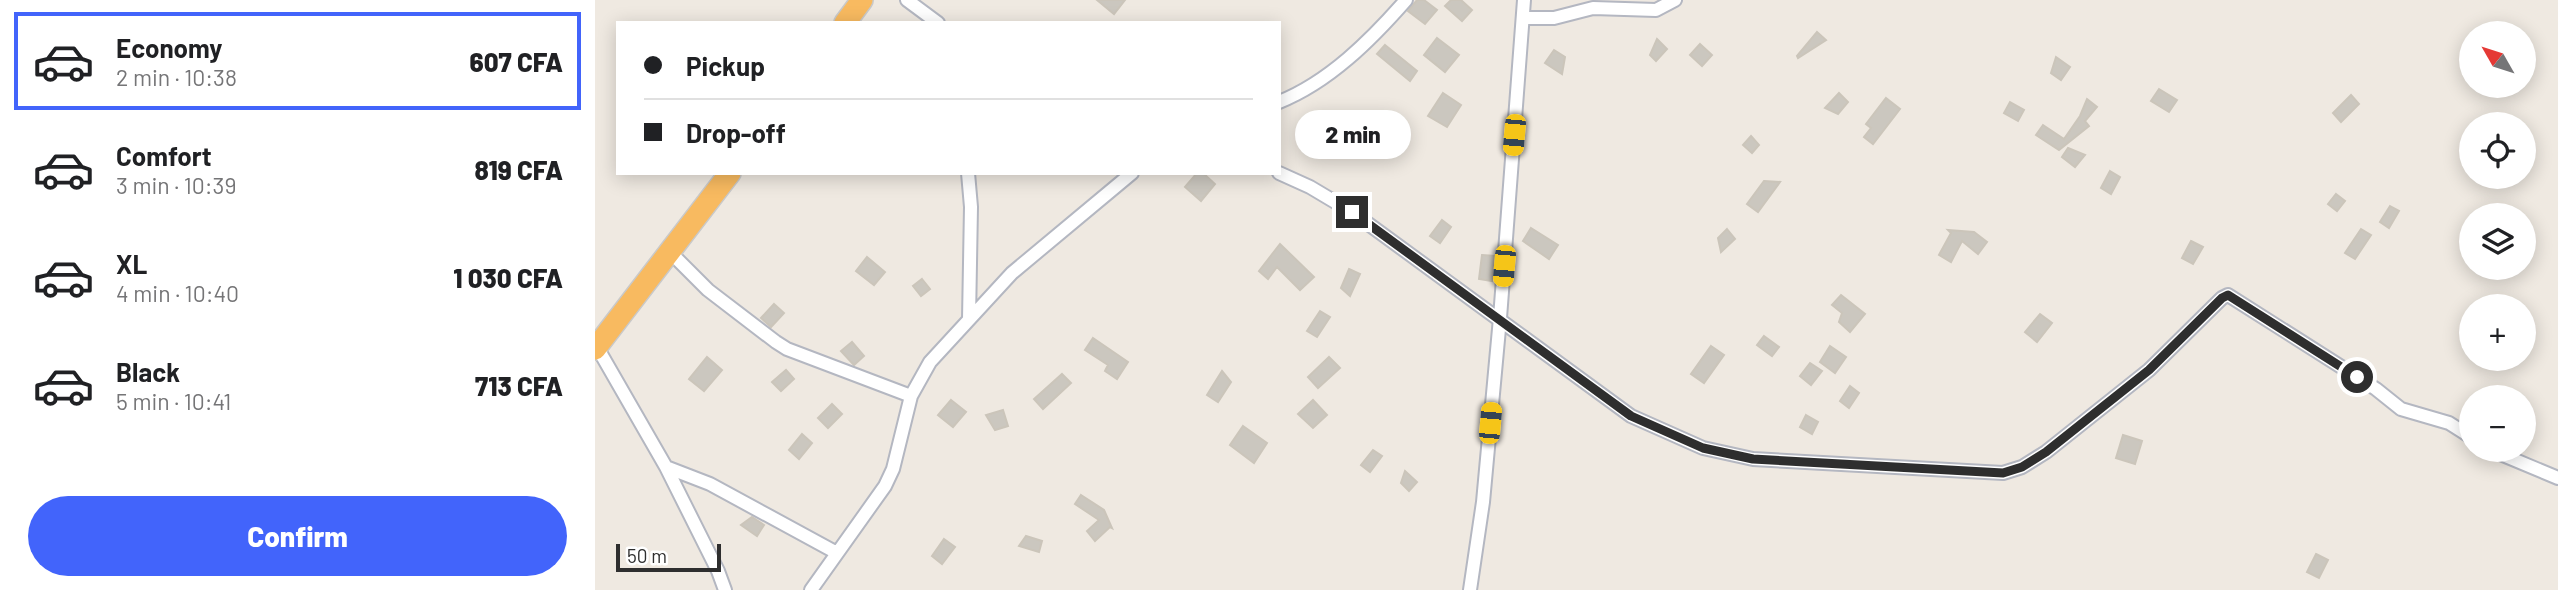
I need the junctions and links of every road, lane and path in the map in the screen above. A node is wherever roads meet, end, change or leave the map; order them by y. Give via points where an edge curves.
1 (862, 0) edge
2 (907, 0) edge
3 (1404, 0) edge
4 (1524, 0) edge
5 (1675, 0) edge
6 (1523, 18) junction
7 (846, 21) edge
8 (935, 21) edge
9 (1281, 101) edge
10 (1281, 174) edge
11 (728, 175) edge
12 (968, 175) edge
13 (1130, 175) edge
14 (670, 252) junction
15 (1500, 318) junction
16 (969, 319) junction
17 (596, 348) edge
18 (911, 396) junction
19 (2459, 429) edge
20 (2520, 462) edge
21 (666, 467) junction
22 (2558, 478) edge
23 (837, 553) junction
24 (725, 590) edge
25 (810, 590) edge
26 (1470, 590) edge

1 - 7 highway
2 - 8 street
3 - 9 street via 1371,38 1334,70
4 - 6 street
5 - 6 street via 1656,10 1593,8 1554,18
6 - 15 street
10 - 15 street via 1352,212
11 - 14 highway
12 - 16 street
13 - 16 street via 1012,273
14 - 17 highway
14 - 18 street via 708,290 787,349
15 - 19 street via 1631,416 1719,453 1753,459 2003,473 2022,467 2139,378 2228,295 2402,409
15 - 26 street
16 - 18 street via 930,362
17 - 21 street
18 - 23 street via 893,469
20 - 22 street
21 - 23 street via 710,484
21 - 24 street
23 - 25 street

